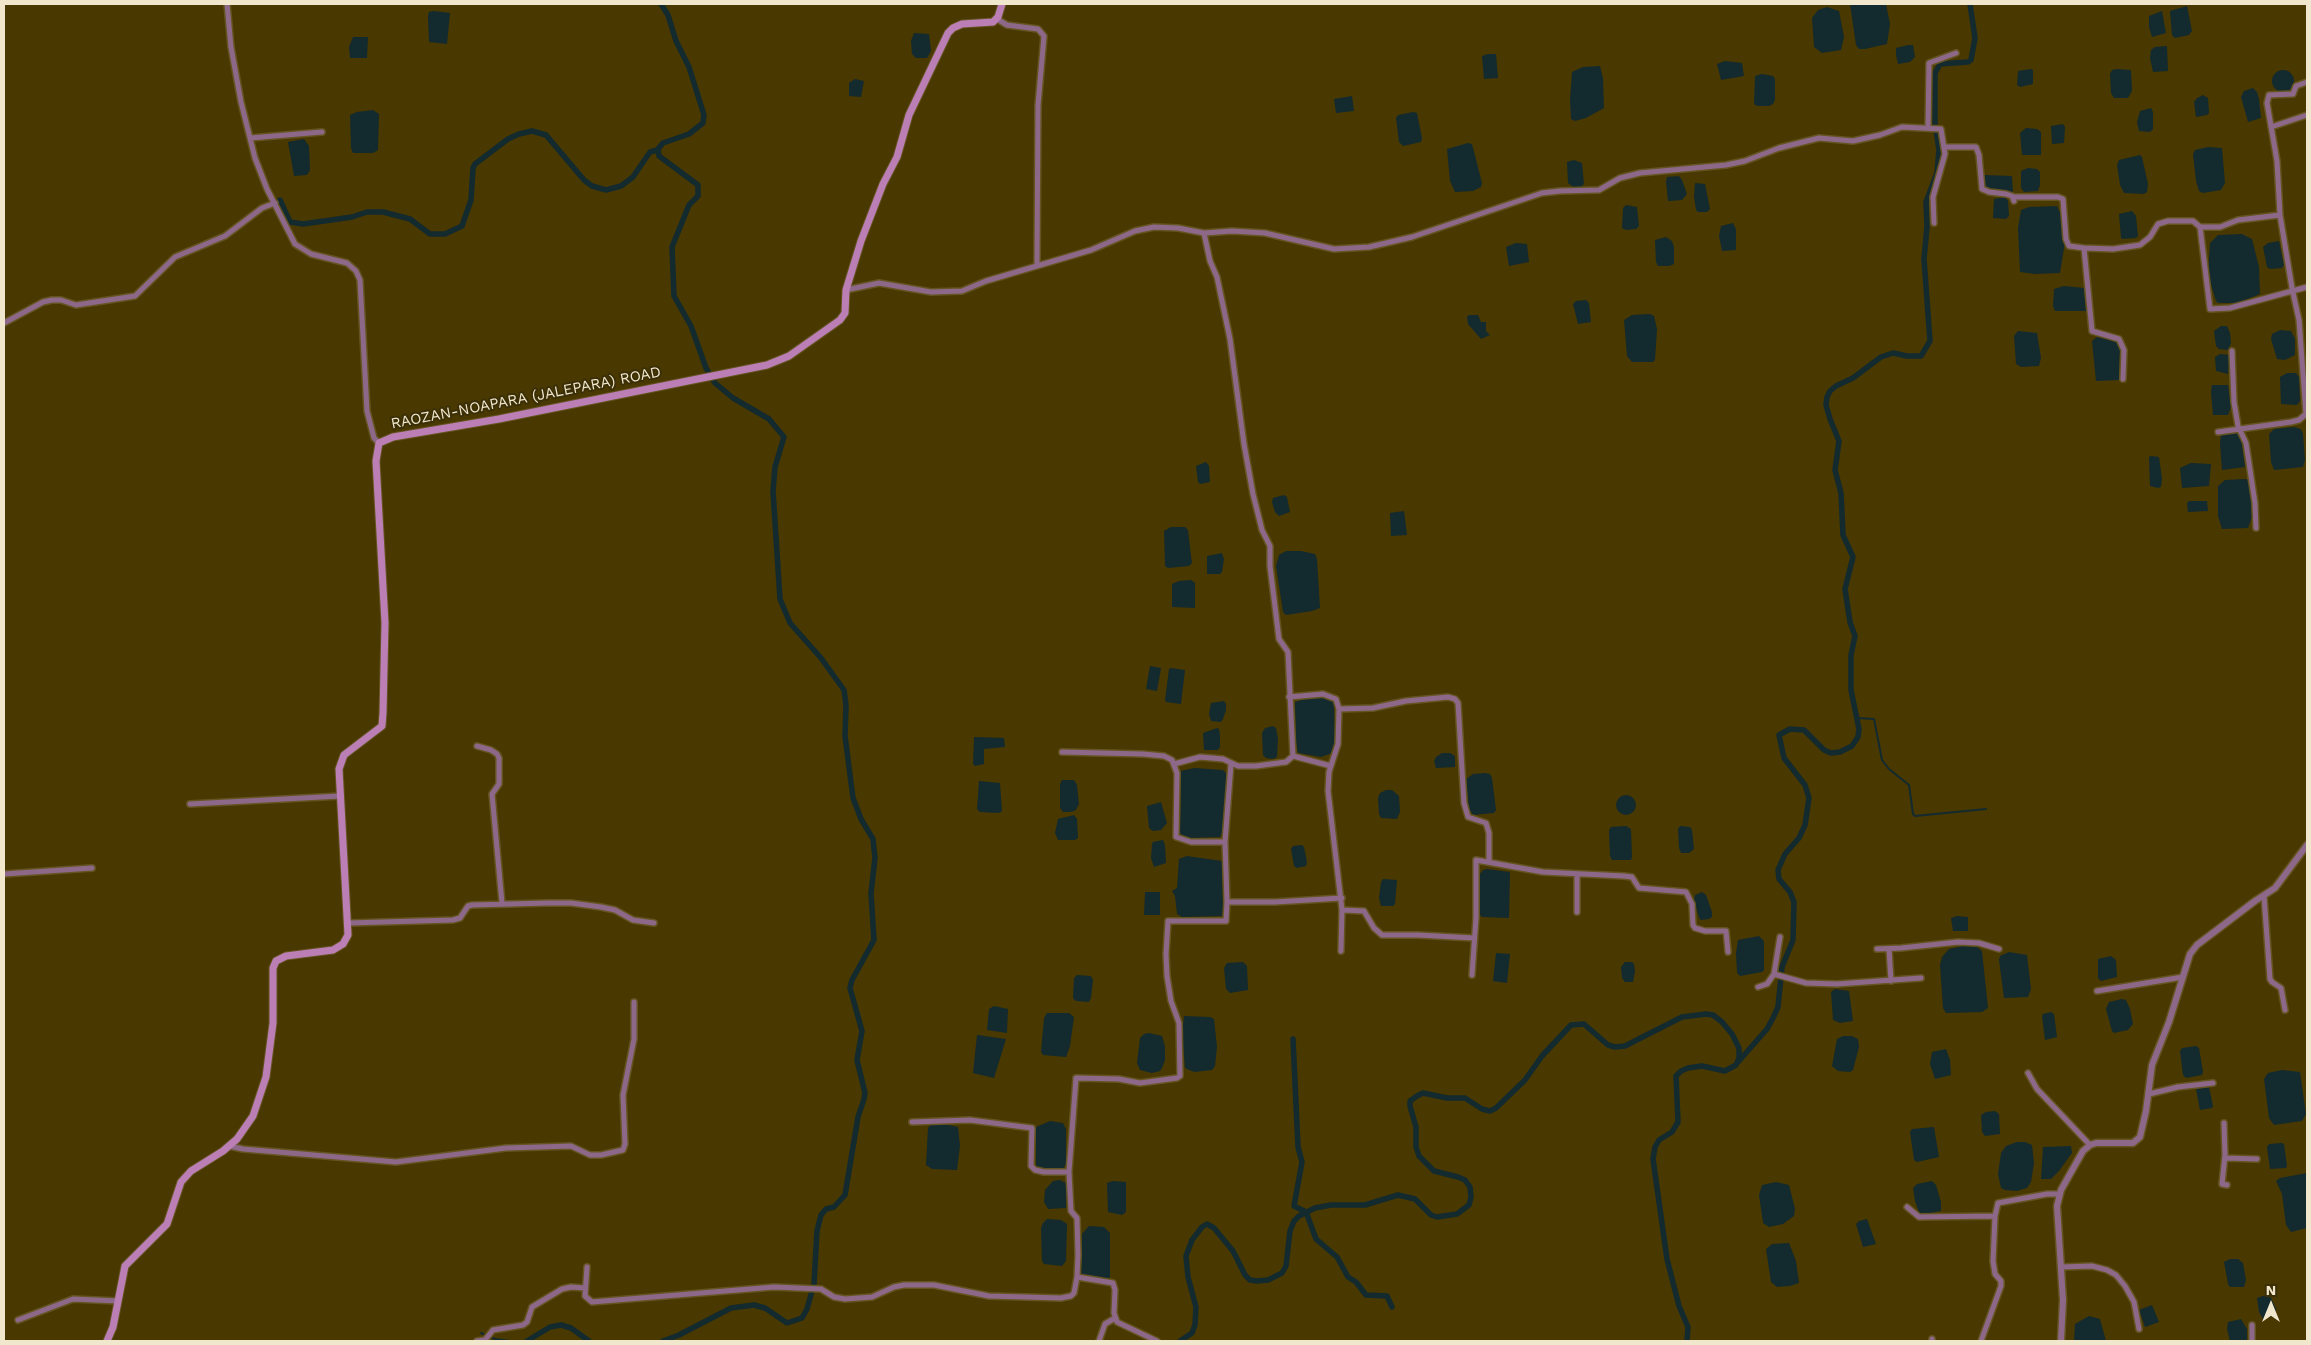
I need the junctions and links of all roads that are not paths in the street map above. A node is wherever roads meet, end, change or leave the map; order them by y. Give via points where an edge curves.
1 (228, 4) edge
2 (1002, 4) edge
3 (996, 19) junction
4 (1956, 53) dead end
5 (2307, 82) edge
6 (2307, 115) edge
7 (2271, 127) junction
8 (1930, 128) junction
9 (322, 132) dead end
10 (250, 138) junction
11 (1945, 147) junction
12 (274, 203) junction
13 (2280, 215) junction
14 (1934, 223) dead end
15 (2200, 227) junction
16 (1204, 233) junction
17 (2084, 248) junction
18 (1037, 266) junction
19 (2307, 287) edge
20 (846, 290) junction
21 (2292, 290) junction
22 (4, 323) edge
23 (2232, 351) dead end
24 (2123, 379) dead end
25 (2307, 414) edge
26 (2240, 431) junction
27 (2218, 432) dead end
28 (378, 443) junction
29 (2256, 528) dead end
30 (1289, 697) junction
31 (1339, 710) junction
32 (476, 746) dead end
33 (1062, 752) dead end
34 (1293, 756) junction
35 (1174, 764) junction
36 (1231, 764) junction
37 (1331, 766) junction
38 (340, 796) junction
39 (190, 804) dead end
40 (1225, 842) junction
41 (2307, 845) edge
42 (1489, 862) junction
43 (92, 868) dead end
44 (4, 874) edge
45 (1577, 874) junction
46 (2264, 896) junction
47 (1341, 898) junction
48 (1227, 902) junction
49 (502, 904) junction
50 (1342, 910) junction
51 (1577, 912) dead end
52 (348, 923) junction
53 (654, 923) dead end
54 (1780, 937) dead end
55 (1474, 938) junction
56 (1877, 949) dead end
57 (1889, 949) junction
58 (1999, 949) dead end
59 (1341, 951) dead end
60 (1728, 952) dead end
61 (1775, 974) junction
62 (1472, 975) dead end
63 (2183, 977) junction
64 (1921, 978) dead end
65 (1891, 981) junction
66 (1758, 987) dead end
67 (2097, 991) dead end
68 (634, 1002) dead end
69 (2285, 1010) dead end
70 (2028, 1073) dead end
71 (2213, 1083) dead end
72 (2149, 1094) junction
73 (912, 1122) dead end
74 (2224, 1123) dead end
75 (2090, 1145) junction
76 (229, 1146) junction
77 (2225, 1158) junction
78 (2257, 1158) dead end
79 (1069, 1172) junction
80 (2227, 1185) dead end
81 (2060, 1194) junction
82 (1907, 1207) dead end
83 (1995, 1216) junction
84 (587, 1266) dead end
85 (2061, 1267) junction
86 (1077, 1277) junction
87 (585, 1288) junction
88 (118, 1301) junction
89 (1115, 1318) junction
90 (18, 1320) dead end
91 (2252, 1325) dead end
92 (2139, 1329) dead end
93 (106, 1341) edge
94 (477, 1341) edge
95 (1099, 1341) edge
96 (1157, 1341) edge
97 (1981, 1341) edge
98 (2062, 1341) edge
99 (2252, 1341) edge

1 - 10 street via 231,47
2 - 3 main road
3 - 18 street via 1007,25 1038,29 1044,36 1038,105
3 - 20 main road, RAOZAN-NOAPARA (JALEPARA) ROAD via 959,24 948,33 909,115 900,151 883,184
4 - 8 street via 1929,63
5 - 7 street via 2296,86 2293,94 2269,96
6 - 7 street
7 - 13 street via 2277,161
8 - 11 street via 1941,129
8 - 16 street via 1902,127 1852,141 1819,138 1726,165 1640,172 1625,176 1600,190 1542,193 1412,237 1369,247 1334,248 1248,232
9 - 10 street
10 - 12 street
11 - 14 street via 1942,171 1933,197
11 - 17 street via 1976,147 1982,189 2014,199 2063,199 2066,239 2069,246
12 - 22 street via 262,208 225,236 175,257 135,296 76,305 61,300 43,302
12 - 28 street via 300,249 347,263 356,271 362,293 368,411
13 - 15 street via 2238,220 2226,226
13 - 21 street
15 - 17 street via 2193,221 2168,221 2158,224 2146,242 2134,247
15 - 21 street via 2210,309 2230,308
16 - 18 street via 1148,228 1092,250
16 - 30 street via 1230,339 1253,494 1262,530 1270,546 1279,639 1288,652
17 - 24 street via 2092,331 2119,339 2124,350
18 - 20 street via 954,292 917,291 879,283
19 - 21 street
20 - 28 main road, RAOZAN-NOAPARA (JALEPARA) ROAD via 845,312 840,320 789,356 767,365 393,437
21 - 25 street via 2299,320
23 - 26 street via 2234,402
25 - 26 street via 2299,420
26 - 27 street
26 - 29 street via 2246,443
28 - 38 main road, RAOZAN-NOAPARA (JALEPARA) ROAD via 376,461 385,623 382,726 344,754 339,768
30 - 31 street via 1323,694 1336,699
30 - 34 street
31 - 37 street via 1338,744
31 - 42 street via 1448,697 1455,699 1464,803 1468,817 1486,823
32 - 49 street via 491,750 499,758 499,784 492,794
33 - 35 street via 1164,756
34 - 36 street via 1286,762 1256,766
34 - 37 street
35 - 36 street via 1200,757 1223,759
35 - 40 street via 1177,773 1176,837 1191,842
36 - 40 street
37 - 47 street via 1328,791
38 - 39 street
38 - 52 main road, RAOZAN-NOAPARA (JALEPARA) ROAD
40 - 48 street
41 - 46 street via 2279,884
42 - 45 street via 1543,872
42 - 55 street via 1476,860
43 - 44 street
45 - 51 street
45 - 60 street via 1632,877 1639,888 1686,892 1692,904 1695,928 1726,931
46 - 63 street via 2197,945 2190,954
46 - 69 street via 2270,979 2281,988
47 - 48 street
47 - 50 street
48 - 79 street via 1226,921 1168,921 1167,976 1179,1023 1180,1076 1140,1083 1076,1078
49 - 52 street via 468,906 460,918 453,920
49 - 53 street via 571,903 615,910 633,920
50 - 55 street via 1364,911 1382,935
50 - 59 street
52 - 76 main road, RAOZAN-NOAPARA (JALEPARA) ROAD via 346,940 338,947 325,952 286,956 276,961 266,1077 253,1116
54 - 61 street
55 - 62 street
56 - 57 street
57 - 58 street via 1958,942 1979,943
57 - 65 street
61 - 65 street via 1806,983
61 - 66 street via 1767,984
63 - 67 street
63 - 72 street via 2152,1065
64 - 65 street
68 - 76 street via 634,1039 623,1095 623,1150 590,1155 571,1146 524,1148 396,1162
70 - 75 street via 2037,1089
71 - 72 street
72 - 75 street via 2142,1132 2136,1142
73 - 79 street via 970,1120 1032,1128 1031,1166 1044,1172
74 - 77 street
75 - 81 street via 2083,1151
76 - 88 main road, RAOZAN-NOAPARA (JALEPARA) ROAD via 180,1182 168,1224 125,1266
77 - 78 street
77 - 80 street via 2222,1184
79 - 86 street via 1071,1211 1077,1218
81 - 83 street via 1998,1203
81 - 85 street
82 - 83 street via 1919,1217
83 - 97 street via 1993,1261 2001,1286
84 - 87 street
85 - 92 street via 2092,1266 2116,1275 2134,1302
85 - 98 street
86 - 87 street via 1074,1292 1067,1298 989,1296 934,1285 904,1285 872,1298 845,1299 807,1288 757,1287 592,1302 585,1296
86 - 89 street via 1113,1283
87 - 94 street via 571,1286 562,1289 532,1307 523,1325
88 - 90 street via 73,1299
88 - 93 main road, RAOZAN-NOAPARA (JALEPARA) ROAD via 113,1327
89 - 95 street via 1105,1324
89 - 96 street
91 - 99 street

